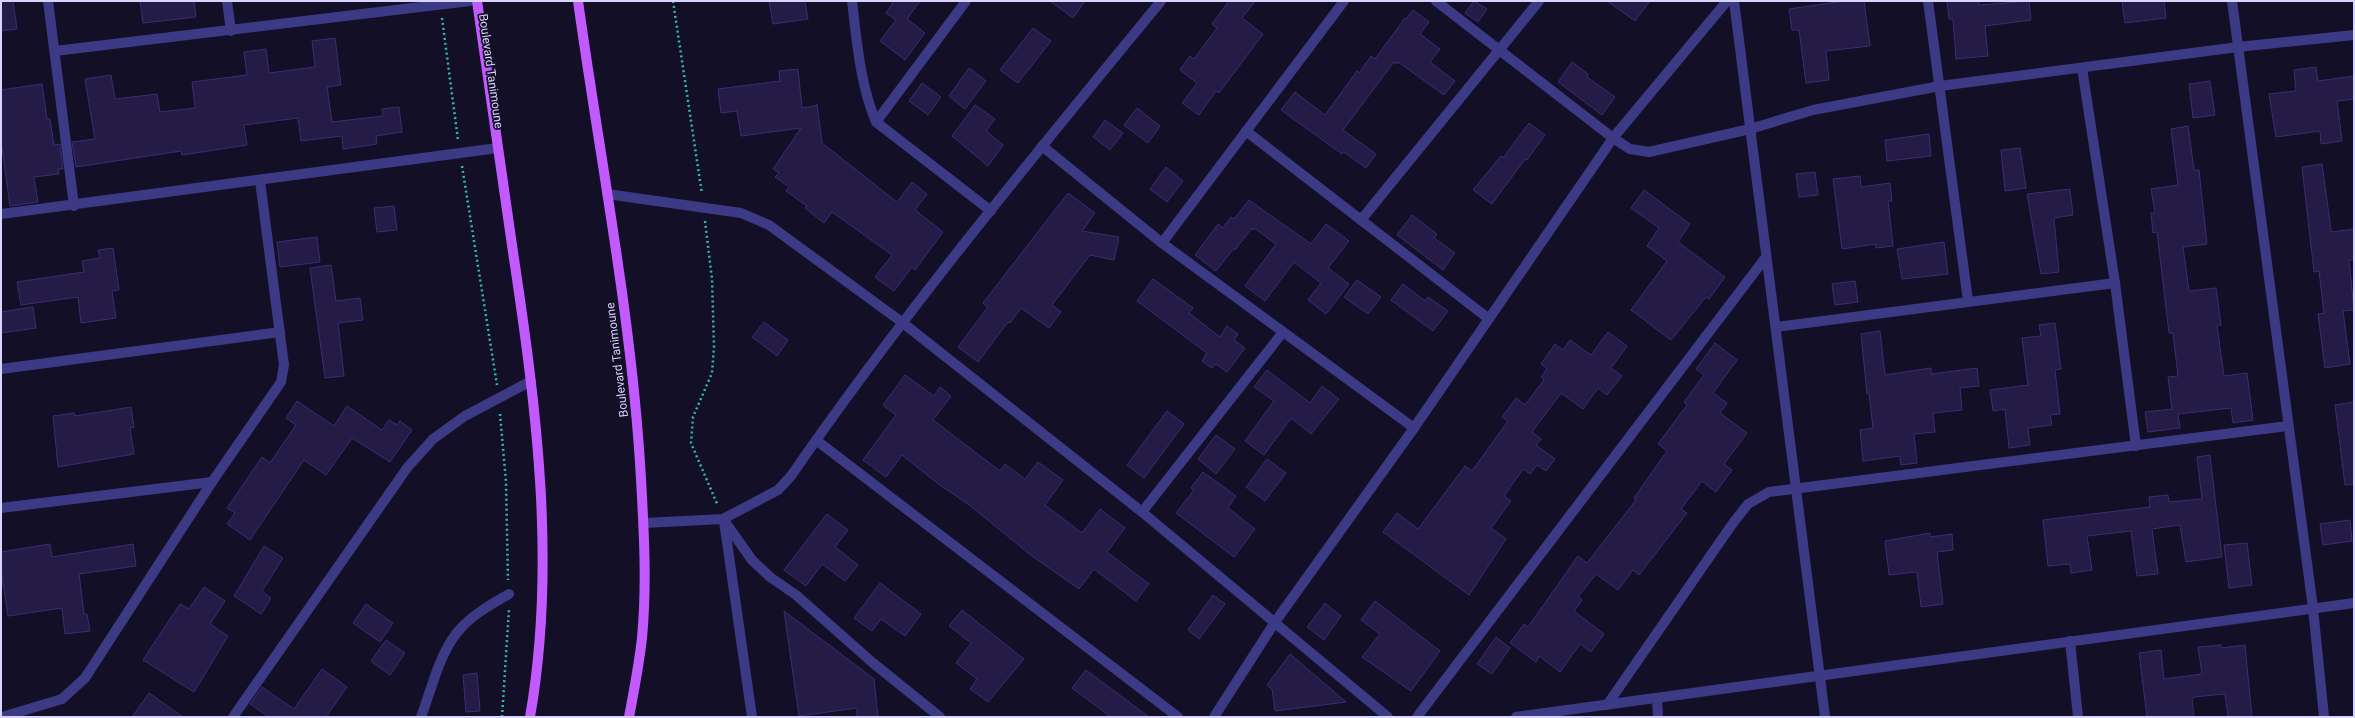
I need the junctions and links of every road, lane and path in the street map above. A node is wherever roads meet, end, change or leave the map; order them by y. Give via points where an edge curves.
1 (48, 1) edge
2 (227, 1) edge
3 (470, 1) edge
4 (478, 1) edge
5 (578, 1) edge
6 (673, 1) edge
7 (852, 1) edge
8 (966, 1) edge
9 (1161, 1) edge
10 (1344, 1) edge
11 (1436, 1) edge
12 (1539, 1) edge
13 (1727, 1) edge
14 (1734, 1) edge
15 (1928, 1) edge
16 (2232, 1) edge
17 (440, 6) junction
18 (231, 31) junction
19 (2354, 35) edge
20 (2238, 47) junction
21 (1502, 50) junction
22 (55, 51) junction
23 (2082, 68) junction
24 (1940, 86) junction
25 (876, 122) junction
26 (1750, 129) junction
27 (1246, 131) junction
28 (1613, 138) junction
29 (1042, 146) junction
30 (498, 148) junction
31 (460, 153) junction
32 (260, 181) junction
33 (607, 194) junction
34 (74, 206) junction
35 (704, 206) junction
36 (991, 211) junction
37 (1, 214) edge
38 (1361, 220) junction
39 (1162, 243) junction
40 (1766, 257) junction
41 (2115, 283) junction
42 (1968, 301) junction
43 (1489, 319) junction
44 (903, 324) junction
45 (1776, 327) junction
46 (280, 332) junction
47 (1283, 332) junction
48 (1, 369) edge
49 (531, 380) junction
50 (498, 397) junction
51 (2288, 426) junction
52 (1414, 428) junction
53 (816, 440) junction
54 (2136, 446) junction
55 (212, 482) junction
56 (1796, 488) junction
57 (1, 508) edge
58 (1142, 512) junction
59 (723, 519) junction
60 (644, 523) junction
61 (509, 594) junction
62 (2354, 603) edge
63 (2313, 608) junction
64 (1275, 622) junction
65 (2070, 641) junction
66 (1820, 675) junction
67 (1657, 698) junction
68 (1607, 704) junction
69 (1538, 716) edge
70 (2, 717) edge
71 (233, 717) edge
72 (421, 717) edge
73 (502, 717) edge
74 (530, 717) edge
75 (629, 717) edge
76 (752, 717) edge
77 (940, 717) edge
78 (1178, 717) edge
79 (1214, 717) edge
80 (1388, 717) edge
81 (1417, 717) edge
82 (1516, 717) edge
83 (1658, 717) edge
84 (1825, 717) edge
85 (2078, 717) edge
86 (2324, 717) edge

1 - 22 street
2 - 18 street
3 - 17 street
4 - 30 main road, Boulevard Tanimoune
5 - 33 main road, Boulevard Tanimoune
6 - 35 path
7 - 25 street via 862,76 867,100
8 - 25 street
9 - 29 street
10 - 27 street
11 - 21 street
12 - 21 street
13 - 28 street
14 - 26 street
15 - 24 street
16 - 20 street
17 - 18 street
17 - 31 path
18 - 22 street
19 - 20 street
20 - 23 street
20 - 51 street
21 - 28 street
21 - 38 street
22 - 34 street
23 - 24 street
23 - 41 street
24 - 26 street via 1814,110
24 - 42 street
25 - 36 street
26 - 28 street via 1649,152 1630,149
26 - 40 street
27 - 38 street
27 - 39 street
28 - 43 street
29 - 36 street
29 - 39 street
30 - 31 street
30 - 49 main road, Boulevard Tanimoune
31 - 32 street
31 - 50 path
32 - 34 street
32 - 46 street
33 - 35 street
33 - 60 main road, Boulevard Tanimoune via 639,431
34 - 37 street
35 - 44 street via 741,214 769,225
35 - 59 path via 712,279 714,347 712,372 693,417 691,443
36 - 44 street
38 - 43 street
39 - 47 street
40 - 45 street
40 - 81 street
41 - 42 street
41 - 54 street
42 - 45 street
43 - 52 street
44 - 53 street
44 - 58 street
45 - 56 street
46 - 48 street
46 - 55 street via 284,365 281,382
47 - 52 street
47 - 58 street
49 - 50 street
49 - 74 main road, Boulevard Tanimoune via 542,514 540,651
50 - 61 path via 506,482
50 - 71 street via 465,416 433,440 407,468
51 - 54 street
51 - 63 street
52 - 64 street
53 - 59 street via 778,490
53 - 78 street
54 - 56 street
55 - 57 street
55 - 70 street via 85,678 62,699
56 - 66 street
56 - 68 street via 1769,492 1748,504
58 - 64 street
59 - 60 street
59 - 76 street
59 - 77 street via 752,560 770,577 796,594 873,663
60 - 75 main road, Boulevard Tanimoune via 642,638
61 - 72 street via 481,610 460,628 445,652
61 - 73 path
62 - 63 street
63 - 65 street
63 - 86 street
64 - 79 street
64 - 80 street
65 - 66 street
65 - 85 street
66 - 67 street
66 - 84 street
67 - 68 street
67 - 83 street
68 - 69 street
69 - 82 street

